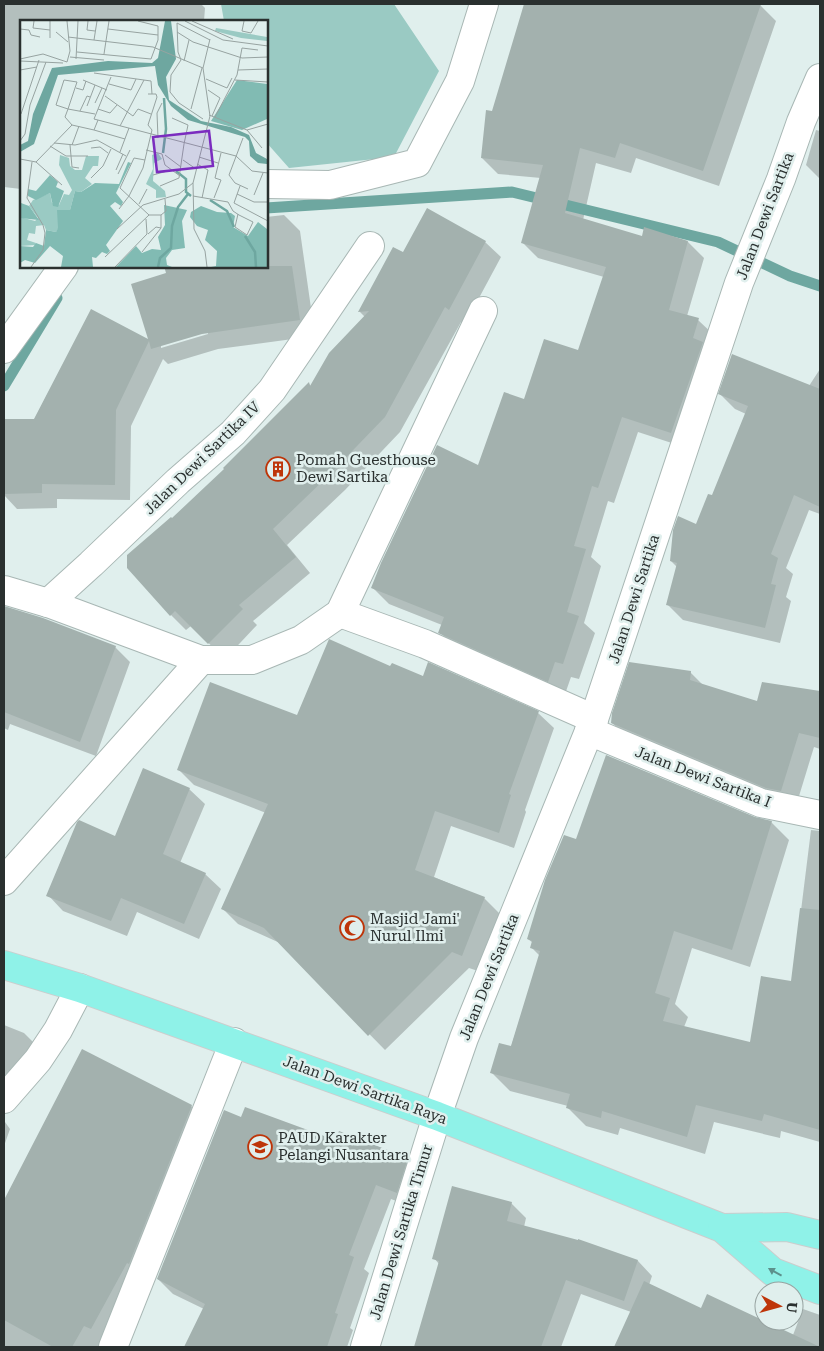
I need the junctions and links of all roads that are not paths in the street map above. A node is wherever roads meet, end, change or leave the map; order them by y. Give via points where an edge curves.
1 (484, 4) edge
2 (820, 78) edge
3 (811, 125) edge
4 (268, 184) edge
5 (370, 246) dead end
6 (62, 268) edge
7 (483, 311) dead end
8 (5, 343) edge
9 (4, 590) edge
10 (48, 603) junction
11 (340, 613) junction
12 (201, 660) junction
13 (592, 725) junction
14 (820, 815) edge
15 (4, 882) edge
16 (4, 965) edge
17 (80, 988) junction
18 (234, 1042) junction
19 (4, 1099) edge
20 (437, 1116) junction
21 (722, 1228) junction
22 (820, 1235) edge
23 (820, 1290) edge
24 (113, 1347) edge
25 (365, 1347) edge

1 - 4 street via 460,81 417,164 330,185
2 - 3 street, Jalan Dewi Sartika
3 - 13 street, Jalan Dewi Sartika via 781,179 739,283
5 - 10 street, Jalan Dewi Sartika IV via 272,390 233,433
6 - 8 street
7 - 11 street
9 - 10 street
10 - 12 street
11 - 12 street via 301,640 252,660
11 - 13 street, Jalan Dewi Sartika I via 424,644
12 - 15 street
13 - 14 street, Jalan Dewi Sartika I via 761,803
13 - 20 street, Jalan Dewi Sartika via 464,1038
16 - 17 main road, Jalan Dewi Sartika Raya
17 - 18 main road, Jalan Dewi Sartika Raya
17 - 19 street via 38,1060
18 - 20 main road, Jalan Dewi Sartika Raya
18 - 24 street
20 - 21 main road, Jalan Dewi Sartika Raya
20 - 25 street, Jalan Dewi Sartika Timur
21 - 22 main road, Jalan Dewi Sartika Raya via 787,1226
23 -> 21 main road, Jalan Dewi Sartika Raya via 773,1272

